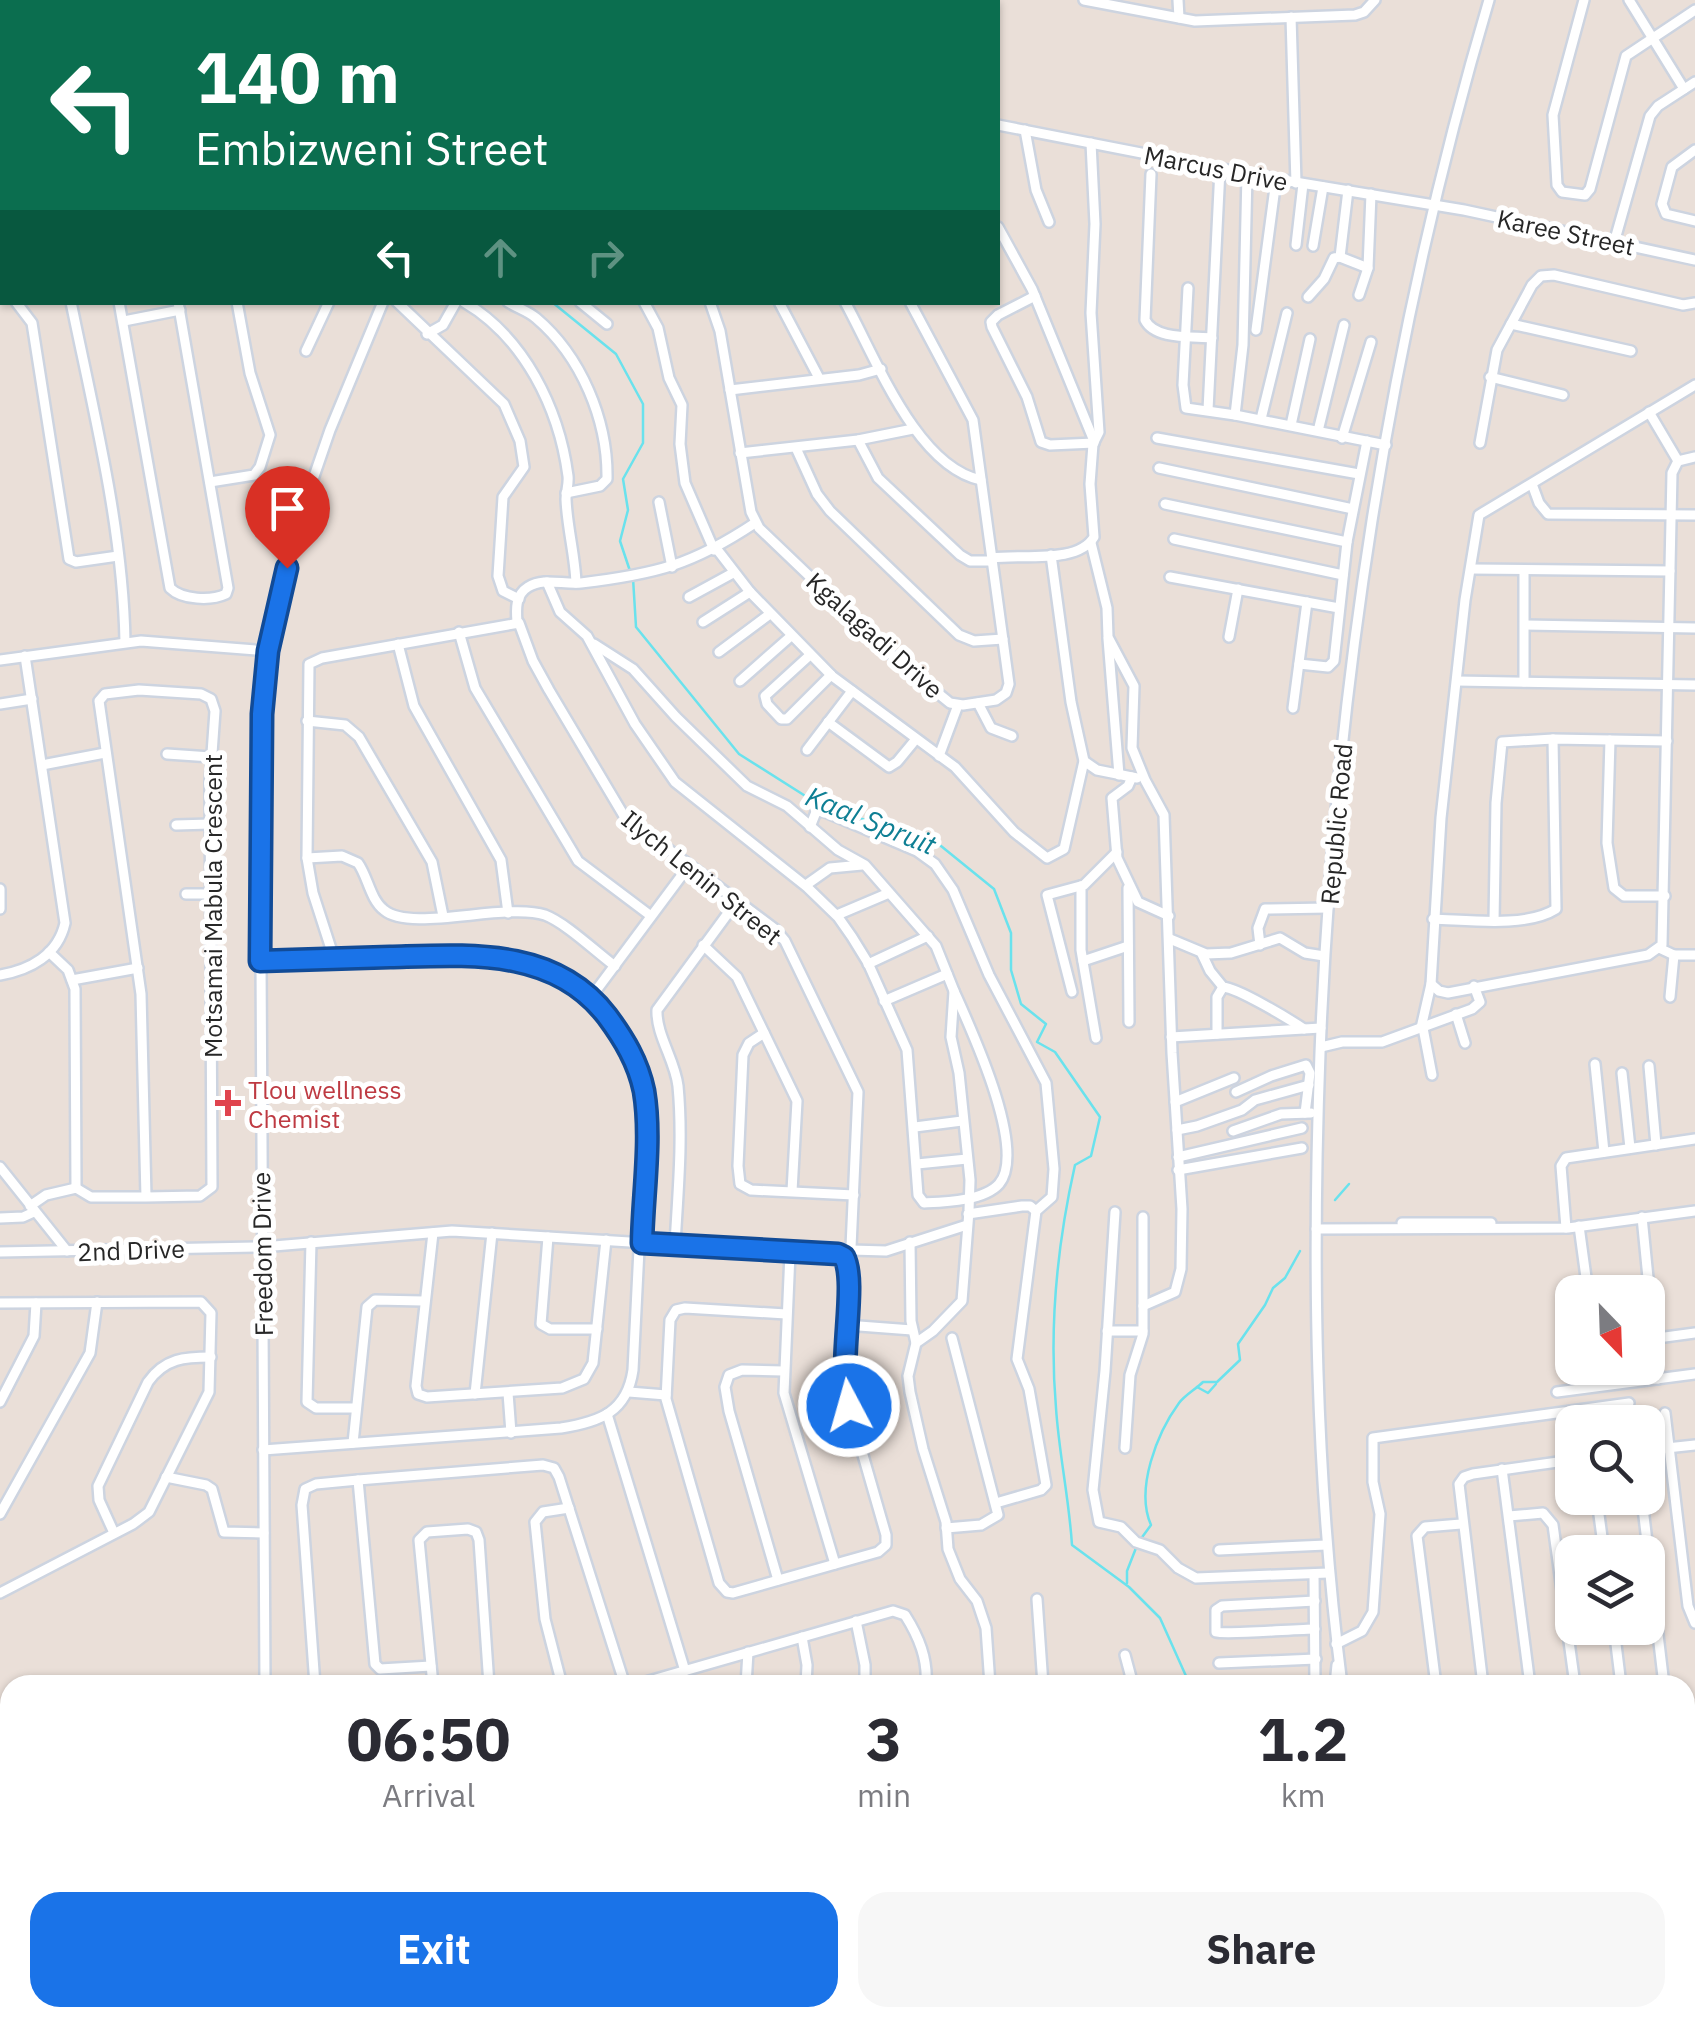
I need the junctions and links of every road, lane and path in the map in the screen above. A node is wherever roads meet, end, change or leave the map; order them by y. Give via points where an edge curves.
1 (1084, 0) edge
2 (1178, 0) edge
3 (1375, 0) edge
4 (1489, 0) edge
5 (1584, 0) edge
6 (1629, 0) edge
7 (1695, 10) edge
8 (1291, 17) junction
9 (1179, 18) junction
10 (1653, 38) junction
11 (1695, 82) edge
12 (1684, 89) junction
13 (1000, 125) edge
14 (1025, 130) junction
15 (1092, 144) junction
16 (1695, 150) edge
17 (1220, 169) junction
18 (1151, 174) dead end
19 (1247, 174) junction
20 (1276, 180) junction
21 (1300, 184) junction
22 (1323, 186) junction
23 (1348, 190) junction
24 (1371, 194) junction
25 (1436, 204) junction
26 (1049, 222) dead end
27 (1695, 222) edge
28 (1000, 231) edge
29 (1614, 243) junction
30 (1296, 246) dead end
31 (1314, 246) dead end
32 (1340, 256) junction
33 (1695, 260) edge
34 (1368, 268) junction
35 (1188, 288) dead end
36 (1359, 295) dead end
37 (1036, 296) junction
38 (1308, 297) dead end
39 (1695, 303) edge
40 (18, 305) edge
41 (73, 305) edge
42 (121, 305) edge
43 (239, 305) edge
44 (327, 305) edge
45 (382, 305) edge
46 (400, 305) edge
47 (454, 305) edge
48 (468, 305) edge
49 (513, 305) edge
50 (584, 305) edge
51 (646, 305) edge
52 (711, 305) edge
53 (780, 305) edge
54 (847, 305) edge
55 (179, 306) edge
56 (912, 306) edge
57 (1287, 313) dead end
58 (124, 321) junction
59 (607, 324) dead end
60 (1511, 324) junction
61 (1344, 325) dead end
62 (1256, 330) dead end
63 (427, 334) junction
64 (1185, 335) junction
65 (1212, 338) junction
66 (1310, 339) dead end
67 (1371, 342) dead end
68 (306, 351) dead end
69 (1630, 351) dead end
70 (882, 369) junction
71 (1490, 377) junction
72 (819, 378) junction
73 (1096, 380) junction
74 (1695, 385) edge
75 (1073, 388) junction
76 (730, 390) junction
77 (1563, 395) dead end
78 (1208, 410) junction
79 (1649, 412) junction
80 (1235, 414) junction
81 (1262, 420) junction
82 (1291, 425) junction
83 (912, 429) junction
84 (1318, 431) junction
85 (1157, 438) dead end
86 (1342, 438) junction
87 (858, 440) junction
88 (1094, 442) junction
89 (1367, 442) junction
90 (1480, 442) dead end
91 (1386, 445) junction
92 (796, 448) junction
93 (740, 453) junction
94 (1695, 457) edge
95 (1678, 461) junction
96 (1159, 468) dead end
97 (1360, 474) junction
98 (980, 480) junction
99 (210, 482) junction
100 (1532, 484) junction
101 (566, 493) junction
102 (659, 502) dead end
103 (1165, 504) dead end
104 (1353, 509) junction
105 (1695, 515) edge
106 (1672, 516) junction
107 (755, 523) junction
108 (1174, 540) dead end
109 (1347, 542) junction
110 (1091, 543) junction
111 (715, 549) junction
112 (1051, 554) junction
113 (118, 556) junction
114 (992, 559) junction
115 (672, 568) junction
116 (1470, 569) junction
117 (1524, 570) junction
118 (1670, 571) junction
119 (733, 572) junction
120 (1343, 575) junction
121 (1170, 577) dead end
122 (547, 582) junction
123 (576, 584) junction
124 (1238, 589) junction
125 (750, 592) junction
126 (688, 597) dead end
127 (518, 599) junction
128 (1307, 602) junction
129 (1339, 608) junction
130 (770, 614) junction
131 (517, 622) junction
132 (703, 622) dead end
133 (1525, 625) junction
134 (1669, 628) junction
135 (1695, 628) edge
136 (459, 632) junction
137 (791, 636) junction
138 (1108, 637) junction
139 (1229, 637) dead end
140 (1003, 639) junction
141 (124, 642) junction
142 (591, 642) junction
143 (398, 644) junction
144 (268, 651) junction
145 (719, 652) dead end
146 (810, 655) junction
147 (25, 656) junction
148 (0, 660) edge
149 (1299, 664) junction
150 (831, 675) junction
151 (740, 681) dead end
152 (1458, 681) junction
153 (1524, 682) junction
154 (1668, 685) junction
155 (1695, 685) edge
156 (852, 691) junction
157 (32, 700) junction
158 (978, 703) junction
159 (0, 704) edge
160 (958, 705) junction
161 (1293, 708) dead end
162 (306, 722) junction
163 (828, 722) junction
164 (1012, 736) dead end
165 (916, 738) junction
166 (1553, 739) junction
167 (1610, 740) junction
168 (1667, 742) junction
169 (807, 750) dead end
170 (105, 753) junction
171 (167, 754) dead end
172 (939, 756) junction
173 (212, 757) junction
174 (1084, 761) junction
175 (42, 764) junction
176 (1119, 775) junction
177 (1132, 777) junction
178 (1144, 780) junction
179 (210, 824) junction
180 (176, 825) dead end
181 (810, 827) junction
182 (1117, 852) junction
183 (307, 858) junction
184 (865, 864) junction
185 (688, 867) junction
186 (806, 885) junction
187 (1128, 885) junction
188 (1080, 886) junction
189 (0, 889) edge
190 (888, 892) junction
191 (186, 894) dead end
192 (211, 894) junction
193 (1665, 896) junction
194 (737, 901) junction
195 (1328, 908) junction
196 (0, 910) edge
197 (508, 913) junction
198 (837, 915) junction
199 (443, 916) junction
200 (651, 916) junction
201 (1169, 916) junction
202 (1433, 919) junction
203 (1494, 921) junction
204 (928, 936) junction
205 (1170, 938) junction
206 (703, 945) junction
207 (1260, 945) junction
208 (1128, 946) junction
209 (1659, 948) junction
210 (49, 952) junction
211 (1202, 954) junction
212 (1674, 955) junction
213 (1695, 955) edge
214 (1324, 956) junction
215 (334, 958) junction
216 (260, 961) junction
217 (1084, 963) junction
218 (868, 964) junction
219 (614, 966) junction
220 (138, 968) junction
221 (1066, 970) junction
222 (948, 974) junction
223 (0, 975) edge
224 (72, 980) junction
225 (1431, 984) junction
226 (1474, 986) junction
227 (1223, 987) junction
228 (954, 991) junction
229 (1072, 992) dead end
230 (592, 996) junction
231 (1670, 996) dead end
232 (884, 1001) junction
233 (1456, 1014) junction
234 (1129, 1022) dead end
235 (1320, 1028) junction
236 (1422, 1028) junction
237 (1304, 1029) junction
238 (764, 1033) junction
239 (1216, 1034) junction
240 (1171, 1037) junction
241 (1096, 1038) dead end
242 (1465, 1042) dead end
243 (1321, 1047) junction
244 (1595, 1064) dead end
245 (1649, 1066) dead end
246 (1622, 1073) dead end
247 (1432, 1076) dead end
248 (1234, 1078) dead end
249 (1309, 1084) junction
250 (1236, 1092) dead end
251 (1175, 1102) junction
252 (1305, 1113) junction
253 (1318, 1114) junction
254 (962, 1121) junction
255 (915, 1128) junction
256 (1302, 1128) dead end
257 (1177, 1130) junction
258 (1233, 1131) dead end
259 (1695, 1139) edge
260 (1656, 1145) junction
261 (1302, 1148) dead end
262 (1630, 1148) junction
263 (1604, 1152) junction
264 (1178, 1157) junction
265 (967, 1158) junction
266 (916, 1164) junction
267 (0, 1167) edge
268 (1178, 1170) junction
269 (5, 1180) edge
270 (76, 1188) junction
271 (792, 1192) junction
272 (854, 1196) junction
273 (146, 1197) junction
274 (970, 1197) junction
275 (32, 1209) junction
276 (1036, 1211) junction
277 (1695, 1211) edge
278 (1115, 1212) dead end
279 (1142, 1217) dead end
280 (1642, 1217) junction
281 (0, 1218) edge
282 (967, 1220) junction
283 (1582, 1224) junction
284 (1566, 1225) junction
285 (1316, 1226) junction
286 (433, 1232) junction
287 (492, 1233) junction
288 (548, 1236) junction
289 (606, 1240) junction
290 (310, 1242) junction
291 (910, 1242) junction
292 (642, 1243) junction
293 (675, 1244) junction
294 (262, 1247) junction
295 (0, 1252) edge
296 (67, 1252) junction
297 (790, 1253) junction
298 (848, 1257) junction
299 (1586, 1275) edge
300 (1646, 1275) edge
301 (423, 1301) junction
302 (97, 1302) junction
303 (36, 1303) junction
304 (0, 1304) edge
305 (1143, 1306) junction
306 (786, 1314) junction
307 (846, 1325) junction
308 (597, 1329) junction
309 (912, 1330) junction
310 (1108, 1331) junction
311 (1143, 1331) junction
312 (1695, 1333) edge
313 (1665, 1337) edge
314 (952, 1338) dead end
315 (916, 1343) junction
316 (212, 1357) junction
317 (783, 1372) junction
318 (1695, 1374) edge
319 (1665, 1378) edge
320 (1611, 1385) edge
321 (508, 1392) junction
322 (629, 1392) junction
323 (1557, 1392) dead end
324 (475, 1394) junction
325 (666, 1395) junction
326 (0, 1402) edge
327 (1629, 1403) dead end
328 (1101, 1407) junction
329 (1127, 1407) junction
330 (355, 1408) junction
331 (1665, 1413) dead end
332 (607, 1414) junction
333 (511, 1433) junction
334 (353, 1443) junction
335 (1695, 1444) edge
336 (1665, 1447) edge
337 (1668, 1447) junction
338 (1125, 1448) dead end
339 (264, 1450) junction
340 (1555, 1462) edge
341 (1502, 1469) junction
342 (166, 1477) junction
343 (358, 1480) junction
344 (996, 1503) junction
345 (568, 1508) junction
346 (0, 1514) edge
347 (1644, 1515) edge
348 (1509, 1516) junction
349 (1462, 1524) junction
350 (946, 1528) junction
351 (114, 1533) junction
352 (264, 1533) junction
353 (1326, 1545) junction
354 (1218, 1550) dead end
355 (835, 1564) junction
356 (1328, 1573) junction
357 (1314, 1574) junction
358 (778, 1580) junction
359 (0, 1593) edge
360 (1037, 1599) dead end
361 (1315, 1601) junction
362 (856, 1621) junction
363 (1695, 1623) edge
364 (1315, 1628) junction
365 (802, 1637) junction
366 (1336, 1644) junction
367 (1616, 1645) edge
368 (748, 1652) junction
369 (1125, 1655) dead end
370 (1219, 1664) dead end
371 (1316, 1664) junction
372 (431, 1666) junction
373 (1336, 1666) junction
374 (682, 1672) junction
375 (265, 1675) edge
376 (314, 1675) edge
377 (432, 1675) edge
378 (488, 1675) edge
379 (560, 1675) edge
380 (622, 1675) edge
381 (671, 1675) edge
382 (682, 1675) edge
383 (747, 1675) edge
384 (806, 1675) edge
385 (865, 1675) edge
386 (926, 1675) edge
387 (989, 1675) edge
388 (1042, 1675) edge
389 (1130, 1675) edge
390 (1315, 1675) edge
391 (1337, 1675) edge
392 (1435, 1675) edge
393 (1481, 1675) edge
394 (1529, 1675) edge
395 (1573, 1675) edge
396 (1620, 1675) edge
397 (1663, 1675) edge

1 - 9 street
2 - 9 street
3 - 8 street via 1360,14
4 - 25 street, Republic Road
5 - 10 street via 1552,115 1562,192 1588,192 1626,56
6 - 10 street
7 - 10 street
8 - 9 street
8 - 21 street
10 - 12 street
11 - 12 street
12 - 29 street via 1650,116
13 - 14 street, Marcus Drive
14 - 15 street, Marcus Drive
14 - 26 street
15 - 17 street, Marcus Drive
15 - 73 street
16 - 27 street via 1672,166 1662,204 1664,213
17 - 19 street, Marcus Drive
17 - 65 street
18 - 64 street via 1145,320 1152,331
19 - 20 street, Marcus Drive
19 - 80 street
20 - 21 street, Marcus Drive
20 - 62 street
21 - 22 street, Marcus Drive
21 - 30 street
22 - 23 street, Marcus Drive
22 - 31 street
23 - 24 street, Marcus Drive
23 - 32 street
24 - 25 street, Marcus Drive
24 - 34 street
25 - 29 street, Karee Street
25 - 91 street, Republic Road
28 - 37 street
29 - 33 street, Karee Street
32 - 34 street
32 - 38 street
34 - 36 street
35 - 64 street
37 - 75 street
37 - 88 street via 993,318 992,327 1041,442
39 - 60 street via 1544,274
40 - 113 street via 32,323 69,558
41 - 113 street
42 - 58 street
43 - 99 street via 270,438 254,476
44 - 68 street
45 - 144 street, Freedom Drive via 314,475
46 - 63 street
47 - 63 street via 443,325
48 - 101 street via 498,326 542,390 566,465
49 - 101 street via 541,323 594,403 606,481
50 - 59 street
51 - 111 street via 682,405 687,492
52 - 76 street
53 - 72 street
54 - 70 street
55 - 58 street
55 - 99 street
56 - 98 street, Kgalagadi Drive via 972,416
57 - 81 street
58 - 99 street via 169,585 180,596 218,598 228,592
60 - 69 street
60 - 71 street
61 - 84 street
63 - 127 street via 501,401 520,441 524,471 503,497 498,576 503,591
64 - 65 street
64 - 78 street via 1184,405
65 - 78 street
66 - 82 street
67 - 86 street
70 - 72 street
70 - 83 street
71 - 77 street
71 - 90 street
72 - 76 street
73 - 75 street
73 - 88 street
74 - 79 street
75 - 88 street
76 - 93 street
78 - 80 street
79 - 95 street
79 - 100 street
80 - 81 street
81 - 82 street
82 - 84 street
83 - 87 street
83 - 98 street via 953,469
84 - 86 street
85 - 97 street
86 - 89 street
87 - 92 street
87 - 114 street via 878,478 960,556
88 - 110 street
89 - 91 street
89 - 97 street
91 - 195 street, Republic Road via 1345,725
92 - 93 street
92 - 140 street via 830,511 960,635 974,642
93 - 107 street
94 - 95 street
95 - 106 street
96 - 104 street
97 - 104 street
98 - 114 street, Kgalagadi Drive
100 - 106 street via 1548,514
100 - 116 street via 1480,514
101 - 123 street
102 - 115 street
103 - 109 street
104 - 109 street
105 - 106 street
106 - 118 street
107 - 111 street
107 - 160 street, Kgalagadi Drive via 896,659
108 - 120 street
109 - 120 street
110 - 112 street via 1073,554
110 - 138 street
111 - 115 street
111 - 119 street
112 - 114 street
112 - 174 street
113 - 141 street
114 - 140 street, Kgalagadi Drive
115 - 123 street
116 - 117 street
116 - 152 street
117 - 118 street
117 - 133 street
118 - 134 street
119 - 125 street
119 - 126 street
120 - 129 street
121 - 124 street
122 - 123 street
122 - 127 street via 526,588
122 - 142 street via 560,612
124 - 128 street
124 - 139 street
125 - 130 street
125 - 132 street
127 - 131 street
128 - 129 street
128 - 149 street
129 - 149 street via 1332,666
130 - 137 street
130 - 145 street
131 - 136 street
131 - 185 street, Ilych Lenin Street via 619,810
133 - 134 street
133 - 153 street
134 - 135 street
134 - 154 street
136 - 143 street
136 - 200 street via 474,688 579,862
137 - 146 street
137 - 151 street
138 - 176 street
138 - 178 street via 1134,686 1132,745
140 - 158 street, Kgalagadi Drive via 1009,687 1000,699
141 - 144 street
141 - 147 street
142 - 181 street via 633,668 747,786 779,800
142 - 186 street via 676,782
143 - 162 street via 311,662
143 - 197 street via 414,706 501,860
144 - 216 street, Freedom Drive
146 - 150 street
146 - 150 street via 765,696 781,719
147 - 148 street
147 - 157 street
149 - 161 street
150 - 156 street
152 - 153 street
152 - 202 street
153 - 154 street
154 - 155 street
154 - 168 street
156 - 163 street
156 - 165 street
157 - 159 street
157 - 175 street
158 - 160 street, Kgalagadi Drive
158 - 164 street via 991,728
160 - 172 street
162 - 183 street
162 - 199 street via 345,725 359,737 432,862
163 - 165 street via 889,767
163 - 169 street
165 - 172 street
166 - 167 street
166 - 203 street via 1500,745
166 - 203 street via 1558,906 1541,916
167 - 168 street
167 - 193 street via 1607,844 1614,888 1624,896
168 - 193 street
170 - 173 street, Motsamai Mabula Crescent via 100,698 140,690 211,699
170 - 175 street
170 - 220 street, Motsamai Mabula Crescent
171 - 173 street
172 - 174 street via 1047,858 1064,849
173 - 179 street, Motsamai Mabula Crescent
174 - 176 street
175 - 210 street via 66,918
176 - 177 street
177 - 178 street
177 - 182 street via 1112,798
178 - 201 street via 1164,815
179 - 180 street
179 - 192 street, Motsamai Mabula Crescent
181 - 184 street
181 - 276 street via 823,811 917,851 948,881 1046,1083 1052,1197
182 - 187 street
182 - 188 street
183 - 199 street via 342,856 358,863 388,914
183 - 215 street
184 - 186 street via 830,868
184 - 190 street
185 - 194 street, Ilych Lenin Street
185 - 200 street
186 - 198 street
187 - 201 street via 1141,905
187 - 208 street
188 - 217 street
188 - 221 street via 1047,896
189 - 196 street
190 - 198 street
190 - 204 street
191 - 192 street
192 - 273 street, Motsamai Mabula Crescent via 212,1187 200,1196
193 - 209 street
194 - 206 street
194 - 272 street, Ilych Lenin Street via 782,937 856,1084
195 - 207 street via 1265,909
195 - 214 street, Republic Road
197 - 199 street
197 - 219 street via 548,916
198 - 218 street
200 - 219 street
201 - 205 street
202 - 203 street
202 - 225 street
204 - 218 street
204 - 222 street
205 - 211 street
205 - 240 street
206 - 238 street via 734,973
206 - 293 street via 657,1014 678,1082
207 - 211 street
207 - 214 street via 1280,938 1304,954
208 - 217 street
208 - 234 street
209 - 212 street
209 - 226 street
210 - 223 street via 29,968
210 - 224 street
211 - 227 street
212 - 213 street
212 - 231 street
214 - 235 street, Republic Road
215 - 216 street
215 - 230 street via 500,957 549,972
216 - 294 street, Freedom Drive
217 - 221 street
217 - 241 street
218 - 232 street
219 - 230 street
220 - 224 street
220 - 273 street, Motsamai Mabula Crescent
221 - 229 street
222 - 228 street
222 - 232 street
224 - 270 street
225 - 226 street via 1444,993
225 - 236 street
226 - 233 street via 1479,1004
227 - 237 street
227 - 239 street
228 - 254 street via 951,1036
228 - 274 street via 988,1072 1007,1144 1000,1183
230 - 292 street via 628,1046 643,1087
232 - 255 street via 908,1050
233 - 236 street
233 - 242 street
235 - 237 street
235 - 243 street, Republic Road
236 - 243 street via 1374,1044
236 - 247 street
237 - 239 street
238 - 271 street via 798,1103
238 - 271 street via 743,1054 738,1180 748,1190
239 - 240 street
240 - 251 street
243 - 253 street, Republic Road
244 - 263 street
245 - 260 street
246 - 262 street
248 - 251 street
249 - 250 street via 1305,1065
249 - 252 street
249 - 257 street
251 - 257 street
252 - 253 street
252 - 258 street via 1270,1116
253 - 285 street, Republic Road
254 - 255 street
254 - 265 street
255 - 266 street
256 - 264 street
257 - 264 street
259 - 260 street
260 - 262 street
261 - 268 street
262 - 263 street
263 - 284 street via 1562,1163
264 - 268 street
265 - 266 street
265 - 274 street
266 - 274 street via 922,1202
267 - 269 street
268 - 305 street via 1180,1284 1172,1295
269 - 275 street
270 - 273 street via 91,1197
270 - 275 street via 46,1195
271 - 272 street
272 - 298 street, Ilych Lenin Street
274 - 282 street
275 - 281 street via 23,1217
275 - 296 street
276 - 282 street, 2nd Drive via 1022,1206
276 - 344 street via 1017,1356 1046,1486
277 - 280 street
278 - 310 street
279 - 305 street
280 - 283 street
280 - 300 street
282 - 291 street, 2nd Drive
282 - 315 street via 962,1300
283 - 284 street
283 - 299 street
284 - 285 street
285 - 353 street, Republic Road via 1315,1356
286 - 287 street, 2nd Drive
286 - 290 street, 2nd Drive
286 - 301 street
287 - 288 street, 2nd Drive
287 - 324 street
288 - 289 street, 2nd Drive
288 - 308 street via 541,1324
289 - 292 street, 2nd Drive
289 - 308 street
290 - 294 street, 2nd Drive
290 - 330 street via 307,1402
291 - 298 street, 2nd Drive
291 - 309 street
292 - 293 street, 2nd Drive
292 - 322 street
293 - 297 street, 2nd Drive
294 - 296 street, 2nd Drive
294 - 339 street, Freedom Drive
295 - 296 street, 2nd Drive
297 - 298 street, 2nd Drive
297 - 306 street
298 - 307 street, Ilych Lenin Street
301 - 324 street via 418,1394
301 - 330 street via 375,1300 367,1306
302 - 303 street
302 - 316 street via 204,1304
302 - 346 street via 90,1352
303 - 304 street
303 - 326 street via 34,1336
305 - 311 street
306 - 317 street
306 - 325 street via 676,1310
307 - 309 street
307 - 355 street, Ilych Lenin Street via 844,1389 886,1545
308 - 321 street via 584,1379 562,1388
309 - 315 street
310 - 311 street
310 - 328 street
311 - 329 street
312 - 313 street
314 - 344 street
315 - 350 street via 908,1382
316 - 342 street via 207,1400
316 - 351 street via 175,1360 148,1382 98,1486
317 - 355 street
317 - 358 street via 739,1370 724,1384
318 - 319 street
320 - 323 street
321 - 324 street
321 - 333 street
322 - 325 street
322 - 332 street
325 - 358 street via 720,1583 733,1593
327 - 366 street via 1372,1438 1380,1514 1373,1612 1362,1631
328 - 329 street
328 - 357 street via 1092,1490 1100,1523 1121,1526 1196,1578
329 - 338 street
330 - 334 street
331 - 337 street
332 - 333 street via 574,1426
332 - 374 street
333 - 334 street
334 - 339 street
335 - 337 street
336 - 337 street
337 - 363 street
339 - 352 street, Freedom Drive
340 - 341 street
341 - 348 street
341 - 349 street via 1461,1480
342 - 351 street via 148,1512
342 - 352 street via 212,1489 224,1532
343 - 345 street via 549,1466
343 - 372 street via 374,1664
343 - 376 street via 316,1484 302,1493
344 - 350 street via 996,1519
345 - 379 street via 543,1512 534,1522
345 - 380 street
347 - 397 street
348 - 394 street
348 - 395 street via 1543,1513 1553,1524
349 - 392 street via 1426,1528 1418,1536
349 - 393 street
350 - 387 street via 960,1579 986,1628
351 - 359 street
352 - 375 street, Freedom Drive
353 - 354 street
353 - 356 street, Republic Road
355 - 358 street
356 - 357 street
356 - 366 street, Republic Road
357 - 361 street
360 - 388 street
361 - 364 street
361 - 364 street via 1222,1606 1214,1625 1222,1634
362 - 365 street
362 - 385 street
362 - 386 street via 903,1613 925,1657
364 - 371 street
365 - 368 street
365 - 384 street
366 - 373 street, Republic Road
367 - 396 street
368 - 374 street
368 - 383 street
369 - 389 street
370 - 371 street
371 - 373 street
371 - 390 street
372 - 377 street
372 - 378 street via 419,1540 427,1532 473,1530
373 - 391 street, Republic Road
374 - 381 street
374 - 382 street

